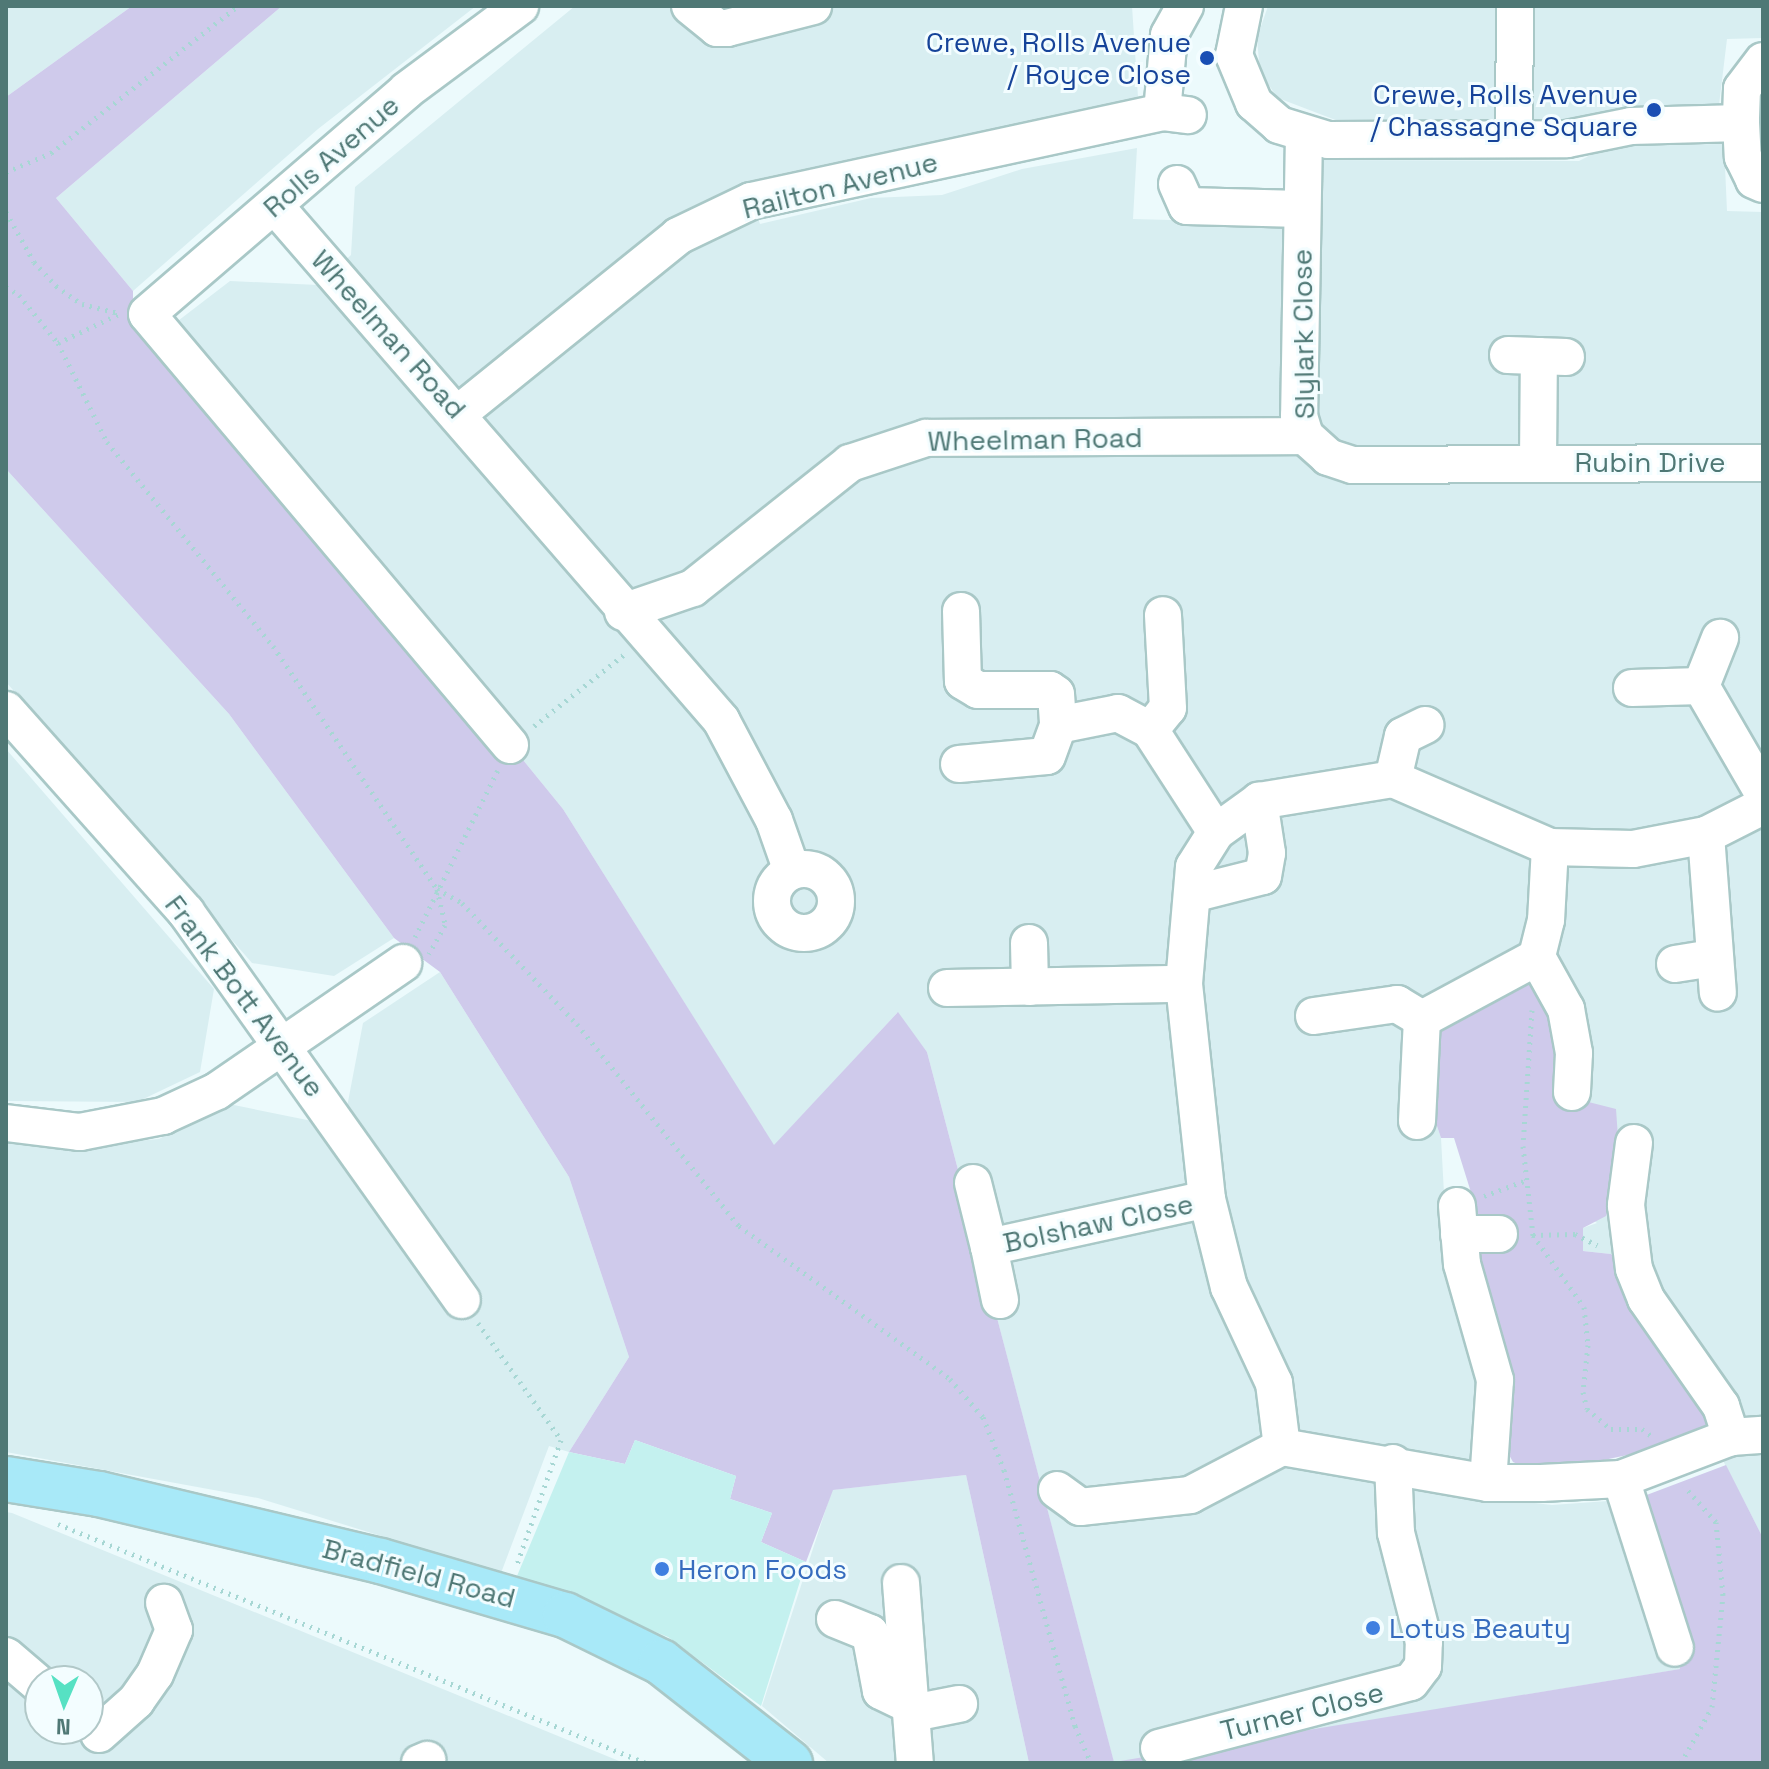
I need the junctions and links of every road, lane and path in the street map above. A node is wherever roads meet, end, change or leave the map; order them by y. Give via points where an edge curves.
1 (238, 6) edge
2 (520, 6) edge
3 (690, 6) edge
4 (813, 6) edge
5 (1185, 6) edge
6 (1244, 6) edge
7 (1515, 6) edge
8 (1763, 61) edge
9 (1741, 123) junction
10 (1304, 134) junction
11 (1514, 139) junction
12 (6, 172) edge
13 (1177, 184) dead end
14 (1763, 184) edge
15 (275, 206) junction
16 (1301, 209) junction
17 (6, 212) edge
18 (6, 287) edge
19 (134, 314) junction
20 (58, 343) junction
21 (1537, 356) dead end
22 (459, 413) junction
23 (1305, 436) junction
24 (1538, 461) junction
25 (1763, 463) edge
26 (961, 611) dead end
27 (1163, 615) dead end
28 (634, 625) junction
29 (1720, 638) dead end
30 (1701, 686) junction
31 (1632, 688) dead end
32 (6, 710) edge
33 (1058, 725) junction
34 (1406, 726) dead end
35 (1150, 730) junction
36 (510, 745) junction
37 (959, 764) dead end
38 (1393, 779) junction
39 (1763, 793) edge
40 (1259, 801) junction
41 (1763, 806) edge
42 (1216, 832) junction
43 (1706, 835) junction
44 (1550, 847) junction
45 (792, 871) dead end
46 (437, 889) junction
47 (1192, 894) junction
48 (1029, 943) dead end
49 (1537, 957) junction
50 (403, 963) junction
51 (1675, 964) dead end
52 (1184, 984) junction
53 (1030, 987) junction
54 (947, 988) dead end
55 (1314, 1016) dead end
56 (1422, 1019) junction
57 (283, 1044) junction
58 (1572, 1092) dead end
59 (1417, 1121) dead end
60 (6, 1123) edge
61 (1634, 1143) dead end
62 (1524, 1181) junction
63 (973, 1183) dead end
64 (1207, 1199) junction
65 (1458, 1220) junction
66 (1516, 1235) junction
67 (1612, 1242) junction
68 (989, 1247) junction
69 (462, 1300) joint
70 (1000, 1300) dead end
71 (1747, 1436) edge
72 (1282, 1447) junction
73 (1393, 1463) junction
74 (1668, 1463) junction
75 (6, 1479) edge
76 (1621, 1479) junction
77 (1488, 1483) junction
78 (1057, 1490) dead end
79 (53, 1523) dead end
80 (901, 1583) dead end
81 (510, 1595) junction
82 (180, 1617) dead end
83 (835, 1619) dead end
84 (1675, 1648) dead end
85 (6, 1656) edge
86 (24, 1671) edge
87 (959, 1704) dead end
88 (912, 1709) junction
89 (104, 1736) edge
90 (1159, 1748) dead end
91 (768, 1756) edge
92 (646, 1763) edge
93 (915, 1763) edge
94 (1091, 1763) edge
95 (1681, 1763) edge

1 - 12 path via 51,153
2 - 15 street, Rolls Avenue via 407,90
3 - 4 street via 717,28
5 - 22 street, Railton Avenue via 1169,35 1175,114 751,201 678,236
6 - 10 street via 1234,55 1239,77 1254,103 1279,125
7 - 11 street
8 - 9 street via 1742,89
9 - 11 street via 1631,126 1567,139
9 - 14 street via 1743,157 1754,180
10 - 11 street via 1328,140
10 - 16 street, Slylark Close
13 - 16 street via 1187,206
15 - 19 street, Rolls Avenue
15 - 22 street, Wheelman Road
16 - 23 street, Slylark Close via 1299,416
17 - 19 path via 34,262 56,286 82,304
18 - 20 path via 19,295
19 - 20 path
19 - 36 street
20 - 46 path via 107,442 273,646
21 - 24 street
22 - 28 street, Wheelman Road
23 - 24 street, Slylark Close via 1328,457 1353,465
23 - 28 street, Wheelman Road via 926,438 850,463 693,588
24 - 25 street, Rubin Drive
26 - 33 street via 963,681 978,690 1050,690 1056,694
27 - 35 street via 1168,708
28 - 36 path
28 - 45 street, Wheelman Road via 721,720 774,820
29 - 30 street
30 - 31 street
30 - 39 street
32 - 57 street, Frank Bott Avenue via 186,912
33 - 35 street via 1118,713
33 - 37 street via 1047,756
34 - 38 street
35 - 42 street
36 - 46 path
38 - 40 street
38 - 44 street
40 - 42 street
40 - 47 street via 1267,853 1263,876
41 - 43 street
42 - 47 street via 1194,867
43 - 44 street via 1633,849
43 - 51 street via 1716,976
44 - 49 street via 1546,920
46 - 50 path
46 - 50 path via 445,925 433,953
46 - 94 path via 462,903 577,1024 739,1226 950,1379 983,1417 1004,1470 1075,1726
47 - 52 street
48 - 53 street
49 - 56 street
49 - 58 street via 1566,1009 1574,1053
49 - 62 path
50 - 57 street
52 - 53 street
52 - 64 street
53 - 54 street
55 - 56 street via 1397,1004
56 - 59 street
57 - 60 street via 217,1091 163,1116 80,1132
57 - 69 street, Frank Bott Avenue
61 - 67 street
62 - 65 path
62 - 66 path
63 - 68 street, Bolshaw Close
64 - 68 street, Bolshaw Close
64 - 72 street via 1229,1287 1274,1383
65 - 66 street
65 - 77 street via 1462,1264 1495,1380
66 - 67 path via 1575,1234
66 - 74 path via 1584,1307 1587,1409 1611,1429 1642,1429
67 - 71 street via 1646,1299
68 - 70 street, Bolshaw Close
69 - 81 path via 561,1440
71 - 74 street
72 - 73 street
72 - 78 street via 1190,1495 1080,1507
73 - 77 street
73 - 90 street, Turner Close via 1396,1533 1424,1642 1423,1666 1411,1682
74 - 76 street
74 - 95 path via 1716,1522 1723,1552 1712,1707
75 - 81 main road, Bradfield Road via 99,1494
76 - 77 street
76 - 84 street
79 - 92 path
80 - 88 street
81 - 91 main road, Bradfield Road via 565,1615 661,1662
82 - 89 street via 136,1701
83 - 88 street via 870,1633 881,1691
85 - 86 street
87 - 88 street
88 - 93 street

